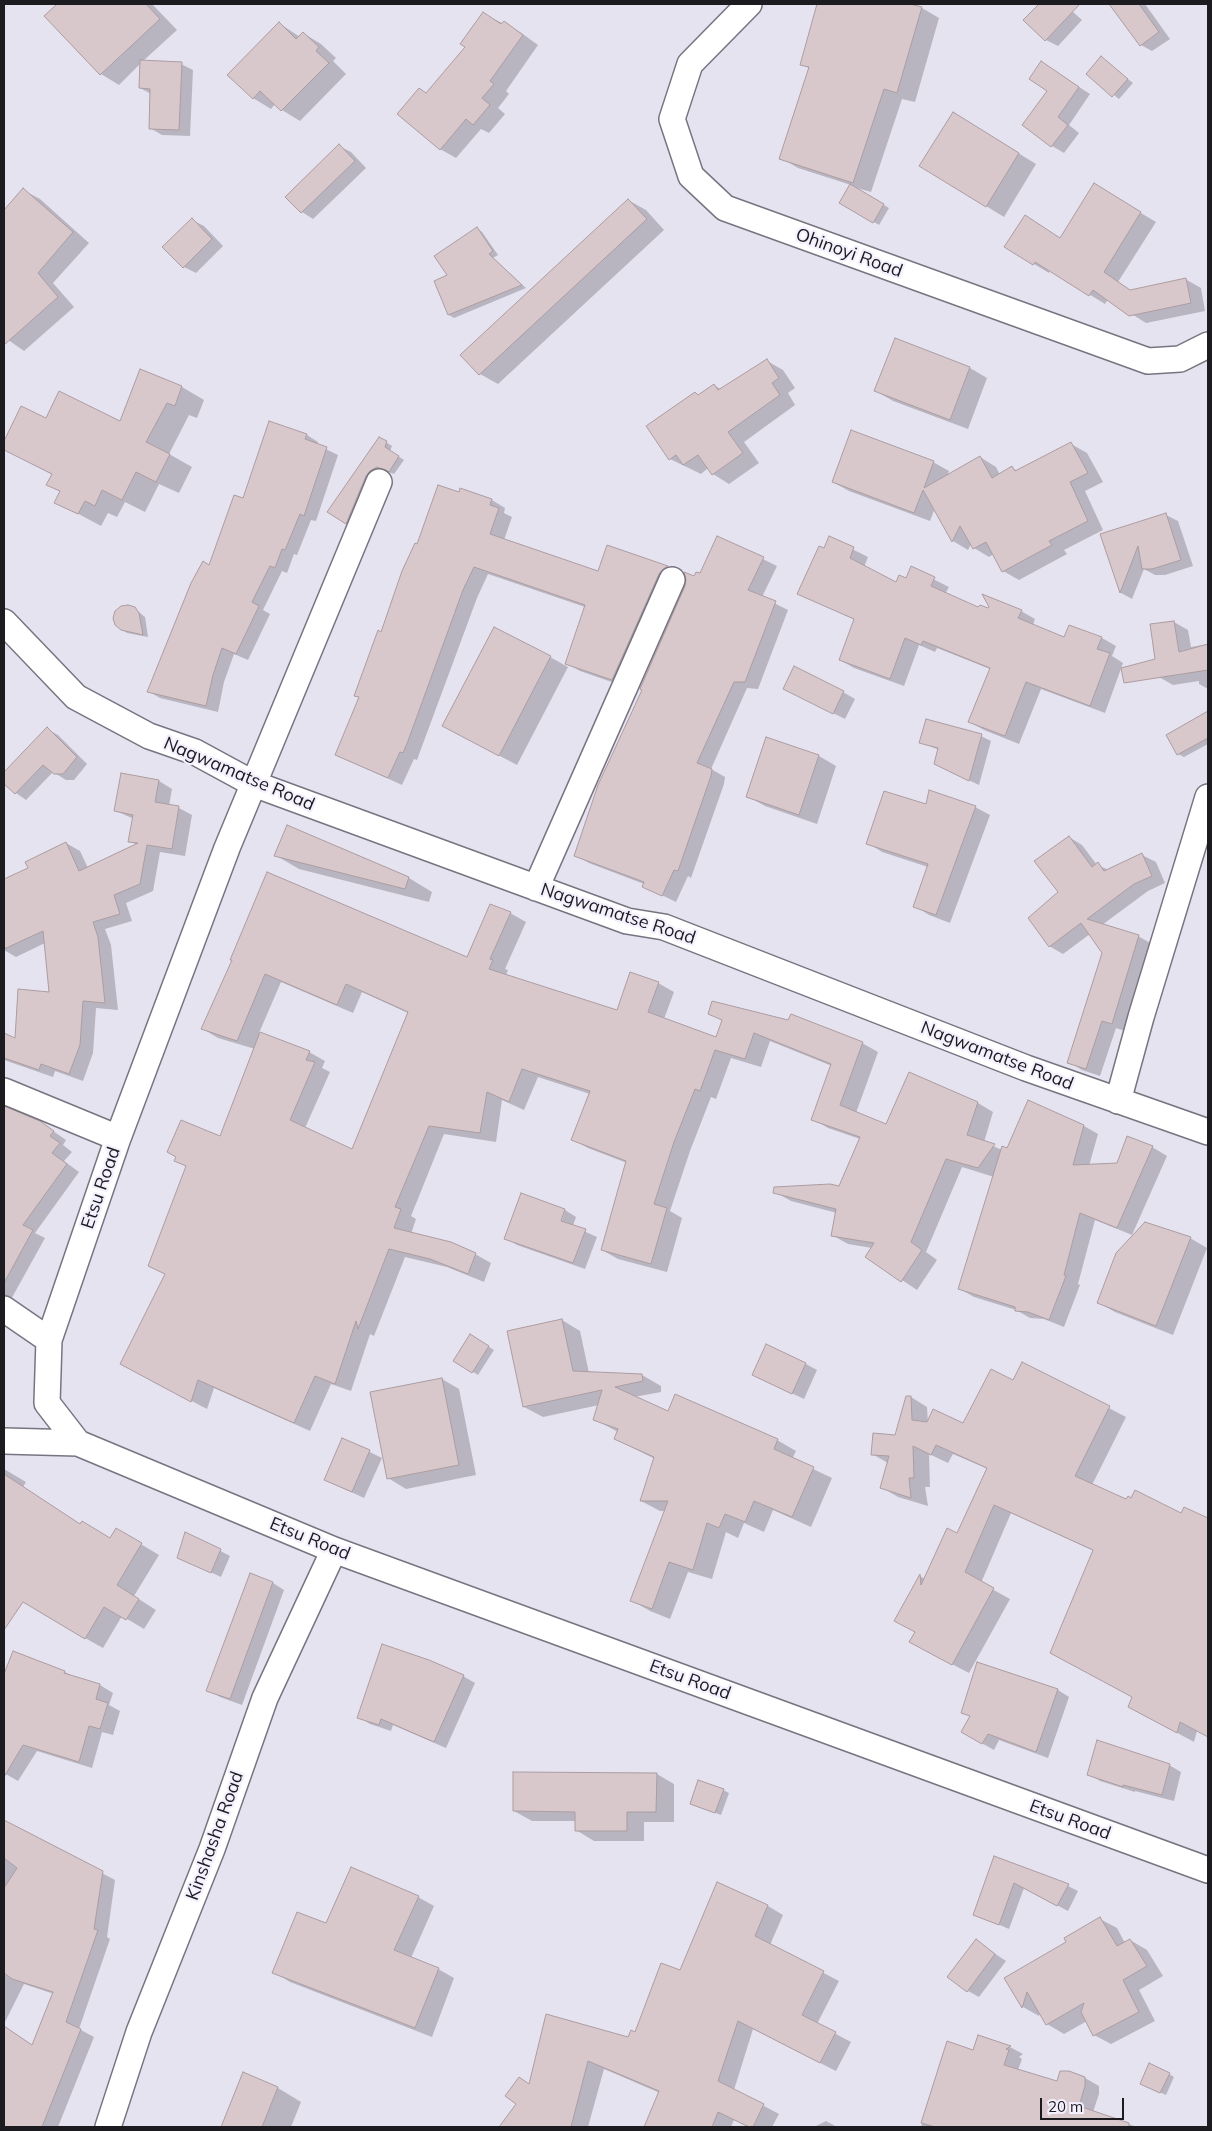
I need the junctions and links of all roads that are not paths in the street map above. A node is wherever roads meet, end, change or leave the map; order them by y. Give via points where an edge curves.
1 (749, 4) edge
2 (1208, 344) edge
3 (379, 482) dead end
4 (672, 580) dead end
5 (4, 622) edge
6 (254, 784) junction
7 (1208, 797) edge
8 (536, 888) junction
9 (4, 1091) edge
10 (1118, 1101) junction
11 (1208, 1132) edge
12 (118, 1138) junction
13 (4, 1309) edge
14 (49, 1340) junction
15 (4, 1441) edge
16 (78, 1443) junction
17 (334, 1550) junction
18 (1208, 1870) edge
19 (108, 2127) edge

1 - 2 street, Ohinoyi Road via 690,64 672,119 691,176 725,208 1148,361 1180,359
3 - 6 street, Etsu Road
4 - 8 street
5 - 6 street, Nagwamatse Road via 76,697 149,736 195,752
6 - 8 street, Nagwamatse Road
6 - 12 street, Etsu Road
7 - 10 street
8 - 10 street, Nagwamatse Road via 627,921 664,927
9 - 12 street
10 - 11 street, Nagwamatse Road
12 - 14 street, Etsu Road
13 - 14 street
14 - 16 street, Etsu Road via 47,1403
15 - 16 street
16 - 17 street, Etsu Road
17 - 18 street, Etsu Road
17 - 19 street, Kinshasha Road via 265,1698 212,1849 139,2032

